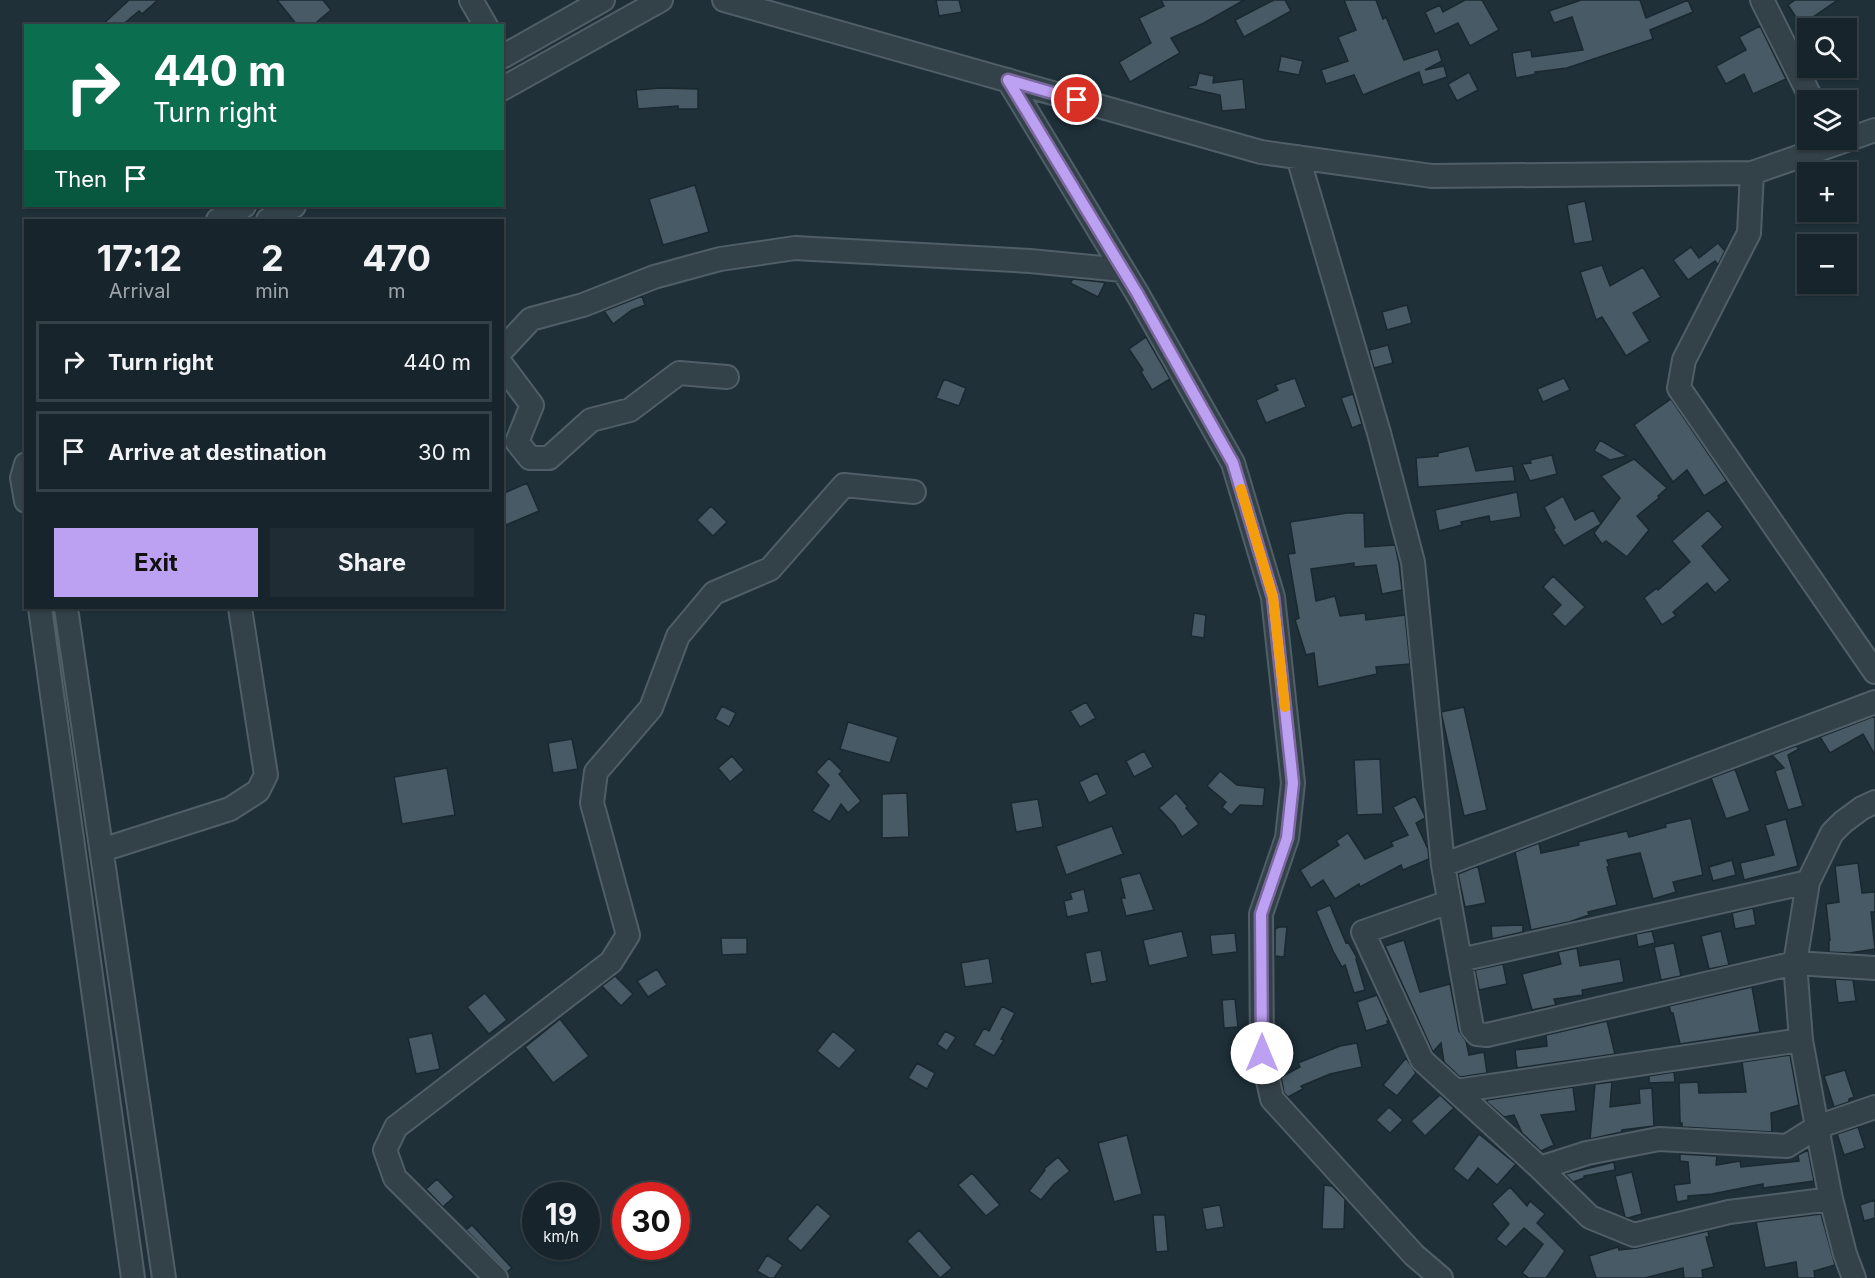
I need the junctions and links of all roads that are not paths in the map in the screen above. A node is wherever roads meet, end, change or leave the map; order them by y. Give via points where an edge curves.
1 (471, 0) edge
2 (603, 0) edge
3 (661, 0) edge
4 (724, 0) edge
5 (1762, 0) edge
6 (485, 24) edge
7 (504, 55) edge
8 (1008, 80) junction
9 (504, 88) edge
10 (1807, 90) edge
11 (1875, 130) edge
12 (1857, 135) edge
13 (1812, 150) edge
14 (1298, 157) junction
15 (1752, 173) junction
16 (242, 207) edge
17 (292, 207) edge
18 (220, 219) edge
19 (269, 219) edge
20 (1123, 270) junction
21 (504, 348) edge
22 (504, 367) edge
23 (727, 377) dead end
24 (24, 471) edge
25 (24, 490) edge
26 (914, 492) dead end
27 (40, 609) edge
28 (66, 609) edge
29 (240, 609) edge
30 (1875, 672) edge
31 (1875, 702) edge
32 (1875, 802) edge
33 (102, 850) junction
34 (1443, 865) junction
35 (1808, 882) junction
36 (1449, 902) junction
37 (1460, 960) junction
38 (1795, 963) junction
39 (1875, 968) edge
40 (1801, 1040) junction
41 (1456, 1091) junction
42 (1875, 1107) edge
43 (1817, 1127) junction
44 (1540, 1168) junction
45 (1831, 1199) junction
46 (134, 1278) edge
47 (164, 1278) edge
48 (496, 1278) edge
49 (1441, 1278) edge
50 (1854, 1278) edge

1 - 6 street
2 - 7 street
3 - 9 street
4 - 8 street
5 - 10 street
8 - 14 street via 1261,152
8 - 20 street
11 - 12 street
13 - 15 street
14 - 15 street via 1432,176
14 - 34 street via 1413,562
15 - 30 street via 1749,233 1684,360 1679,388
16 - 18 street
17 - 19 street
20 - 21 street via 795,248 720,259 531,319
20 - 49 street via 1233,463 1273,597 1293,783 1287,838 1261,914 1262,1053 1272,1099 1414,1255
22 - 23 street via 532,405 517,442 531,458 549,458 591,420 630,410 680,373
24 - 25 street
26 - 48 street via 844,485 770,569 714,592 678,636 651,708 596,772 592,803 628,935 611,962 396,1127 385,1150 395,1178
27 - 46 street
28 - 33 street
29 - 33 street via 266,775 258,791 230,810
31 - 34 street
32 - 35 street via 1832,833
33 - 47 street
34 - 36 street
35 - 37 street
35 - 38 street
36 - 37 street
36 - 41 street via 1362,932 1422,1060
37 - 38 street via 1472,1028 1477,1034 1487,1035
38 - 39 street
38 - 40 street
40 - 41 street
40 - 43 street
41 - 44 street
42 - 43 street
43 - 44 street via 1787,1146 1659,1139 1587,1153
43 - 45 street
44 - 45 street via 1590,1217 1634,1235 1729,1212
45 - 50 street

